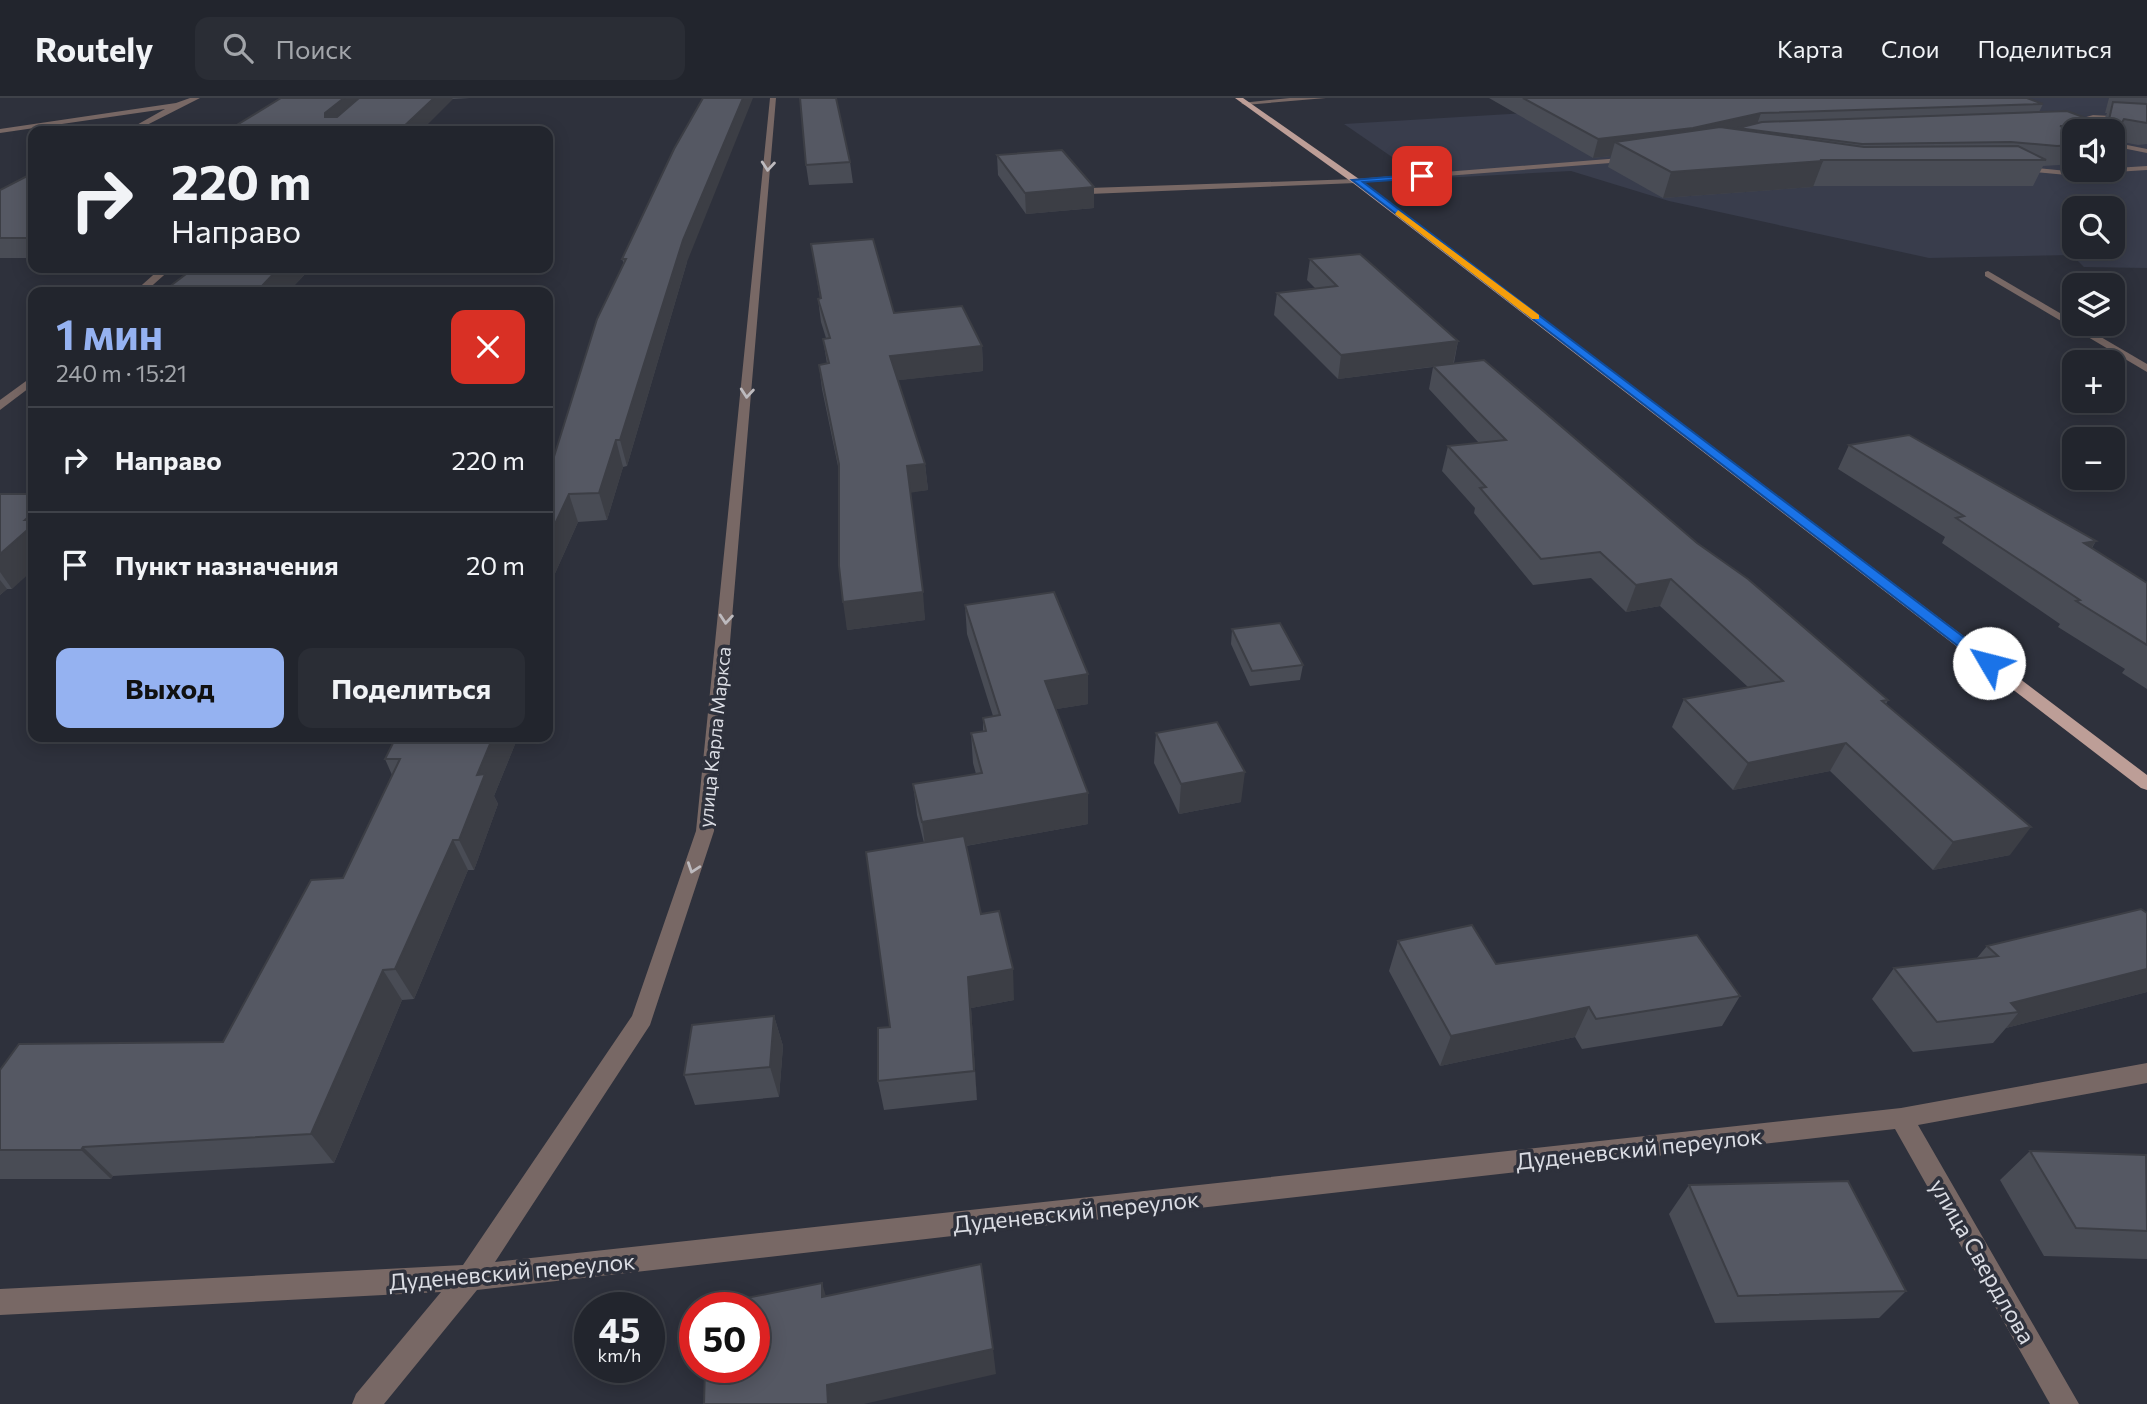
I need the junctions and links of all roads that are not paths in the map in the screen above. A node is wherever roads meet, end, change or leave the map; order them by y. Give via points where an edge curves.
1 (197, 98) edge
2 (773, 98) edge
3 (1323, 98) edge
4 (1242, 101) edge
5 (177, 105) junction
6 (2085, 119) edge
7 (2147, 120) edge
8 (2062, 125) edge
9 (34, 126) edge
10 (139, 126) edge
11 (2049, 126) edge
12 (28, 127) edge
13 (0, 131) edge
14 (2125, 148) edge
15 (2133, 150) junction
16 (2147, 151) edge
17 (1644, 158) edge
18 (2002, 166) edge
19 (2147, 168) edge
20 (1356, 180) junction
21 (1089, 191) edge
22 (161, 273) edge
23 (1987, 274) dead end
24 (145, 287) edge
25 (2147, 369) edge
26 (28, 383) edge
27 (0, 406) edge
28 (2147, 784) edge
29 (2147, 1073) edge
30 (1901, 1118) junction
31 (470, 1279) junction
32 (0, 1302) edge
33 (366, 1404) edge
34 (2065, 1404) edge

1 - 5 street
2 -> 31 street, улица Карла Маркса via 705,831 642,1019
3 - 4 street
4 - 20 main road
5 - 9 street
5 - 10 street
6 - 7 street
8 - 11 street
12 - 13 street
14 - 15 street
15 - 16 street
15 - 19 street via 2128,156
17 - 20 street
18 - 19 street via 2067,173
20 - 21 street
20 - 28 main road
22 - 24 street
23 - 25 street
26 - 27 street
29 - 30 street, Дуденевский переулок
30 - 31 street, Дуденевский переулок
30 - 34 street, улица Свердлова
31 - 32 street, Дуденевский переулок
31 - 33 street, улица Карла Маркса

